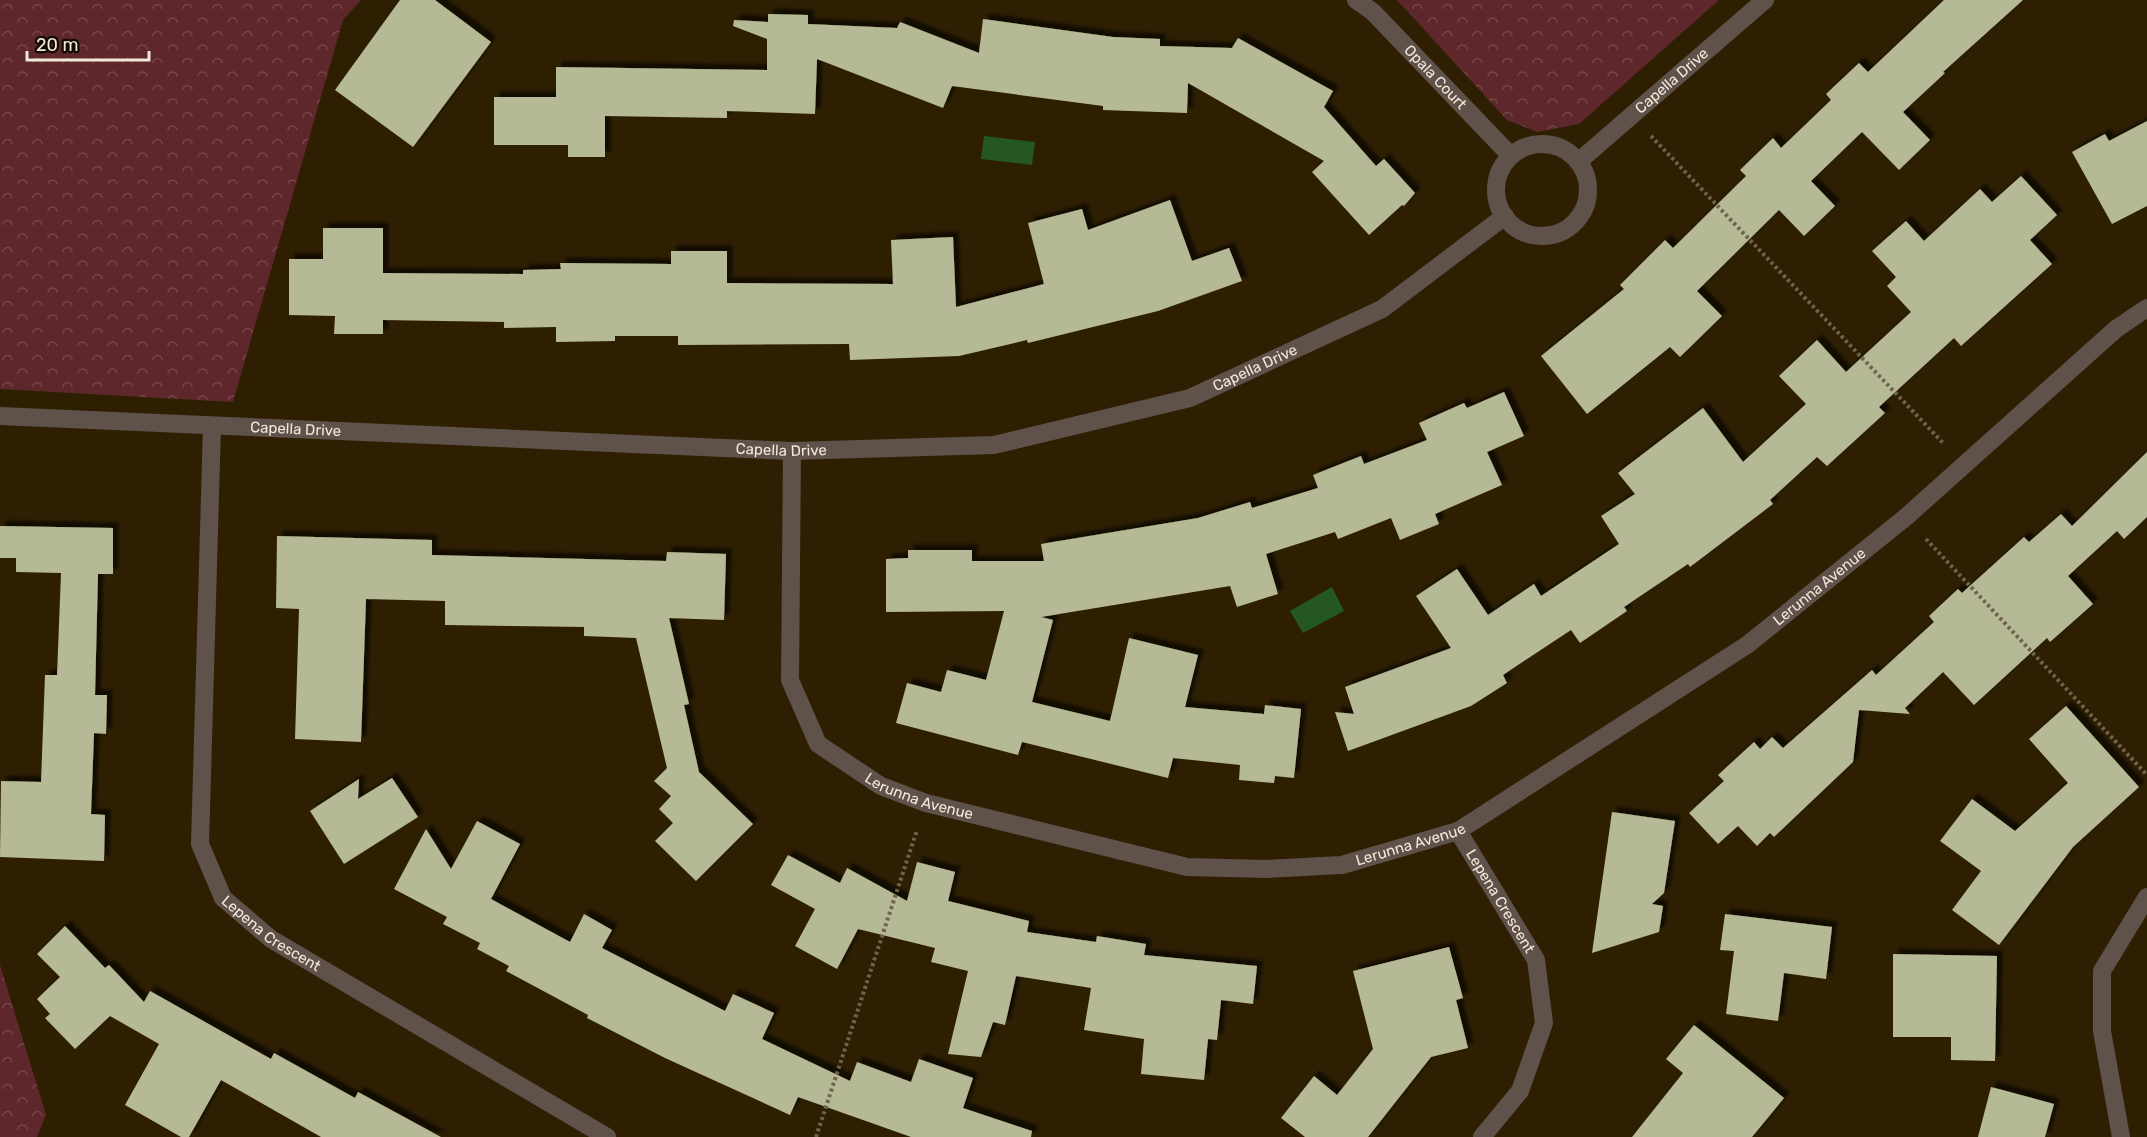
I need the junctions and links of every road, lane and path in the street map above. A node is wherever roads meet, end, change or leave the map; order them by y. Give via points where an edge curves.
1 (1356, 0) edge
2 (1766, 0) edge
3 (1632, 116) junction
4 (1511, 156) junction
5 (1578, 162) junction
6 (1505, 216) junction
7 (2147, 308) edge
8 (0, 416) edge
9 (212, 426) junction
10 (792, 451) junction
11 (1965, 466) junction
12 (1906, 517) junction
13 (2147, 775) edge
14 (926, 803) junction
15 (1458, 831) junction
16 (2147, 897) edge
17 (607, 1137) edge
18 (816, 1137) edge
19 (1482, 1137) edge
20 (2121, 1137) edge

1 - 4 street, Opala Court via 1373,12
2 - 3 street, Capella Drive
3 - 5 street, Capella Drive
3 - 11 path
4 - 5 street via 1524,148 1553,145
4 - 6 street via 1498,178 1496,192
5 - 6 street via 1586,174 1588,189 1580,217 1570,227 1543,236 1515,227
6 - 10 street, Capella Drive via 1382,309 1190,398 994,445
7 - 11 street, Lerunna Avenue via 2116,329
8 - 9 street, Capella Drive
9 - 10 street, Capella Drive
9 - 17 street, Lepena Crescent via 200,844 224,898 271,939
10 - 14 street, Lerunna Avenue via 790,680 818,744 881,786
11 - 12 street, Lerunna Avenue
12 - 13 path
12 - 15 street, Lerunna Avenue via 1747,645
14 - 15 street, Lerunna Avenue via 1187,867 1342,866
14 - 18 path
15 - 19 street, Lepena Crescent via 1536,960 1544,1023 1520,1091
16 - 20 street via 2102,971 2103,1032

